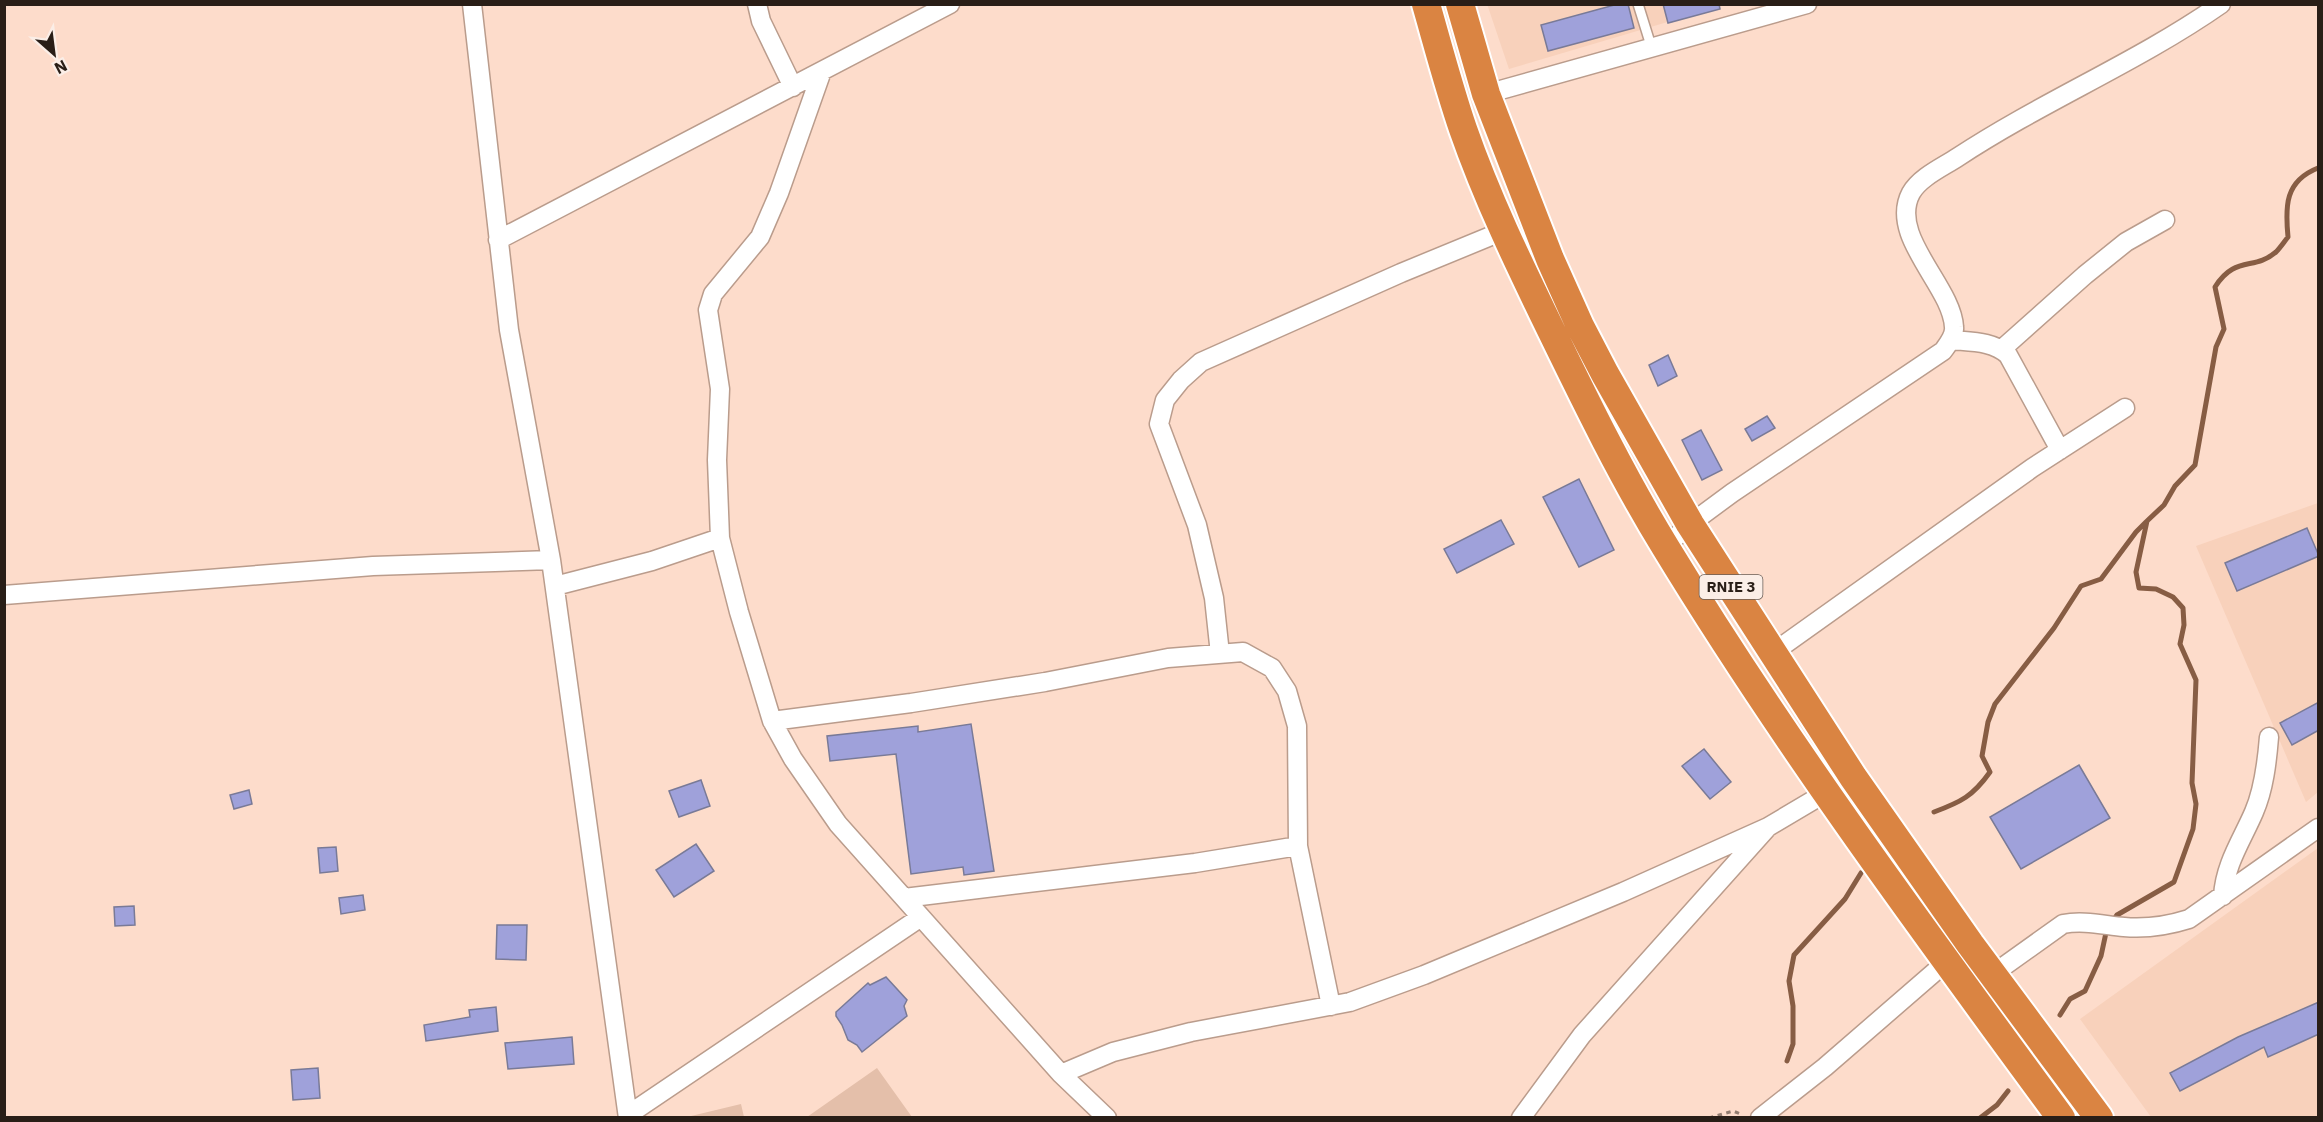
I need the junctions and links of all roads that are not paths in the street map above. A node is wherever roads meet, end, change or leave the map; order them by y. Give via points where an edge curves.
1 (472, 4) edge
2 (756, 4) edge
3 (950, 4) edge
4 (1426, 4) edge
5 (1460, 4) edge
6 (1638, 4) edge
7 (1807, 4) edge
8 (2221, 4) edge
9 (1652, 49) junction
10 (822, 71) junction
11 (793, 87) junction
12 (1486, 94) junction
13 (2165, 220) dead end
14 (1503, 231) junction
15 (498, 240) junction
16 (1951, 340) junction
17 (2002, 349) junction
18 (2125, 408) dead end
19 (2060, 450) junction
20 (1690, 524) junction
21 (720, 538) junction
22 (1665, 547) junction
23 (551, 560) junction
24 (555, 586) junction
25 (4, 595) edge
26 (1773, 652) junction
27 (1220, 654) junction
28 (772, 721) junction
29 (2269, 737) dead end
30 (1827, 792) junction
31 (1768, 827) junction
32 (2319, 828) edge
33 (1298, 846) junction
34 (2223, 896) junction
35 (904, 898) junction
36 (921, 917) junction
37 (1946, 963) junction
38 (1993, 974) junction
39 (1332, 1006) junction
40 (1061, 1074) junction
41 (628, 1116) edge
42 (1107, 1118) edge
43 (1521, 1118) edge
44 (1760, 1118) edge
45 (2061, 1118) edge
46 (2099, 1118) edge

1 - 15 street
2 - 11 street
3 - 10 street
4 - 14 highway, RNIE 3 via 1463,128
5 - 12 highway, RNIE 3
6 - 9 lane
7 - 9 street
8 - 16 street via 2151,49 1994,133 1920,182 1911,194 1906,213 1909,232 1950,312 1954,328
9 - 12 street
10 - 11 street
10 - 21 street via 780,193 760,237 713,294 708,310 720,389
11 - 15 street
12 - 20 highway, RNIE 3 via 1580,326
13 - 17 street via 2118,248
14 - 22 highway, RNIE 3 via 1615,459
14 - 27 street via 1201,362 1165,400 1159,424 1197,525 1214,598
15 - 23 street via 509,330
16 - 17 street
16 - 20 street via 1943,351
17 - 19 street via 2015,364
18 - 19 street
19 - 26 street
20 - 22 street
20 - 26 highway, RNIE 3
21 - 24 street via 652,561
21 - 28 street
22 - 30 highway, RNIE 3
23 - 24 street
23 - 25 street via 373,566
24 - 41 street
26 - 38 highway, RNIE 3 via 1853,777
27 - 28 street via 1168,658 1045,682
27 - 33 street via 1243,652 1272,668 1287,691 1298,726
28 - 35 street via 838,824
29 - 34 street via 2255,809 2227,870
30 - 31 street
30 - 37 highway, RNIE 3
31 - 39 street via 1424,975
31 - 43 street via 1582,1035
32 - 34 street
33 - 35 street via 1195,863
33 - 39 street
34 - 38 street via 2189,919 2164,927 2075,921 2063,924
35 - 36 street
36 - 40 street
36 - 41 street
37 - 44 street
37 - 45 highway, RNIE 3
38 - 46 highway, RNIE 3
39 - 40 street via 1191,1032 1113,1052
40 - 42 street

